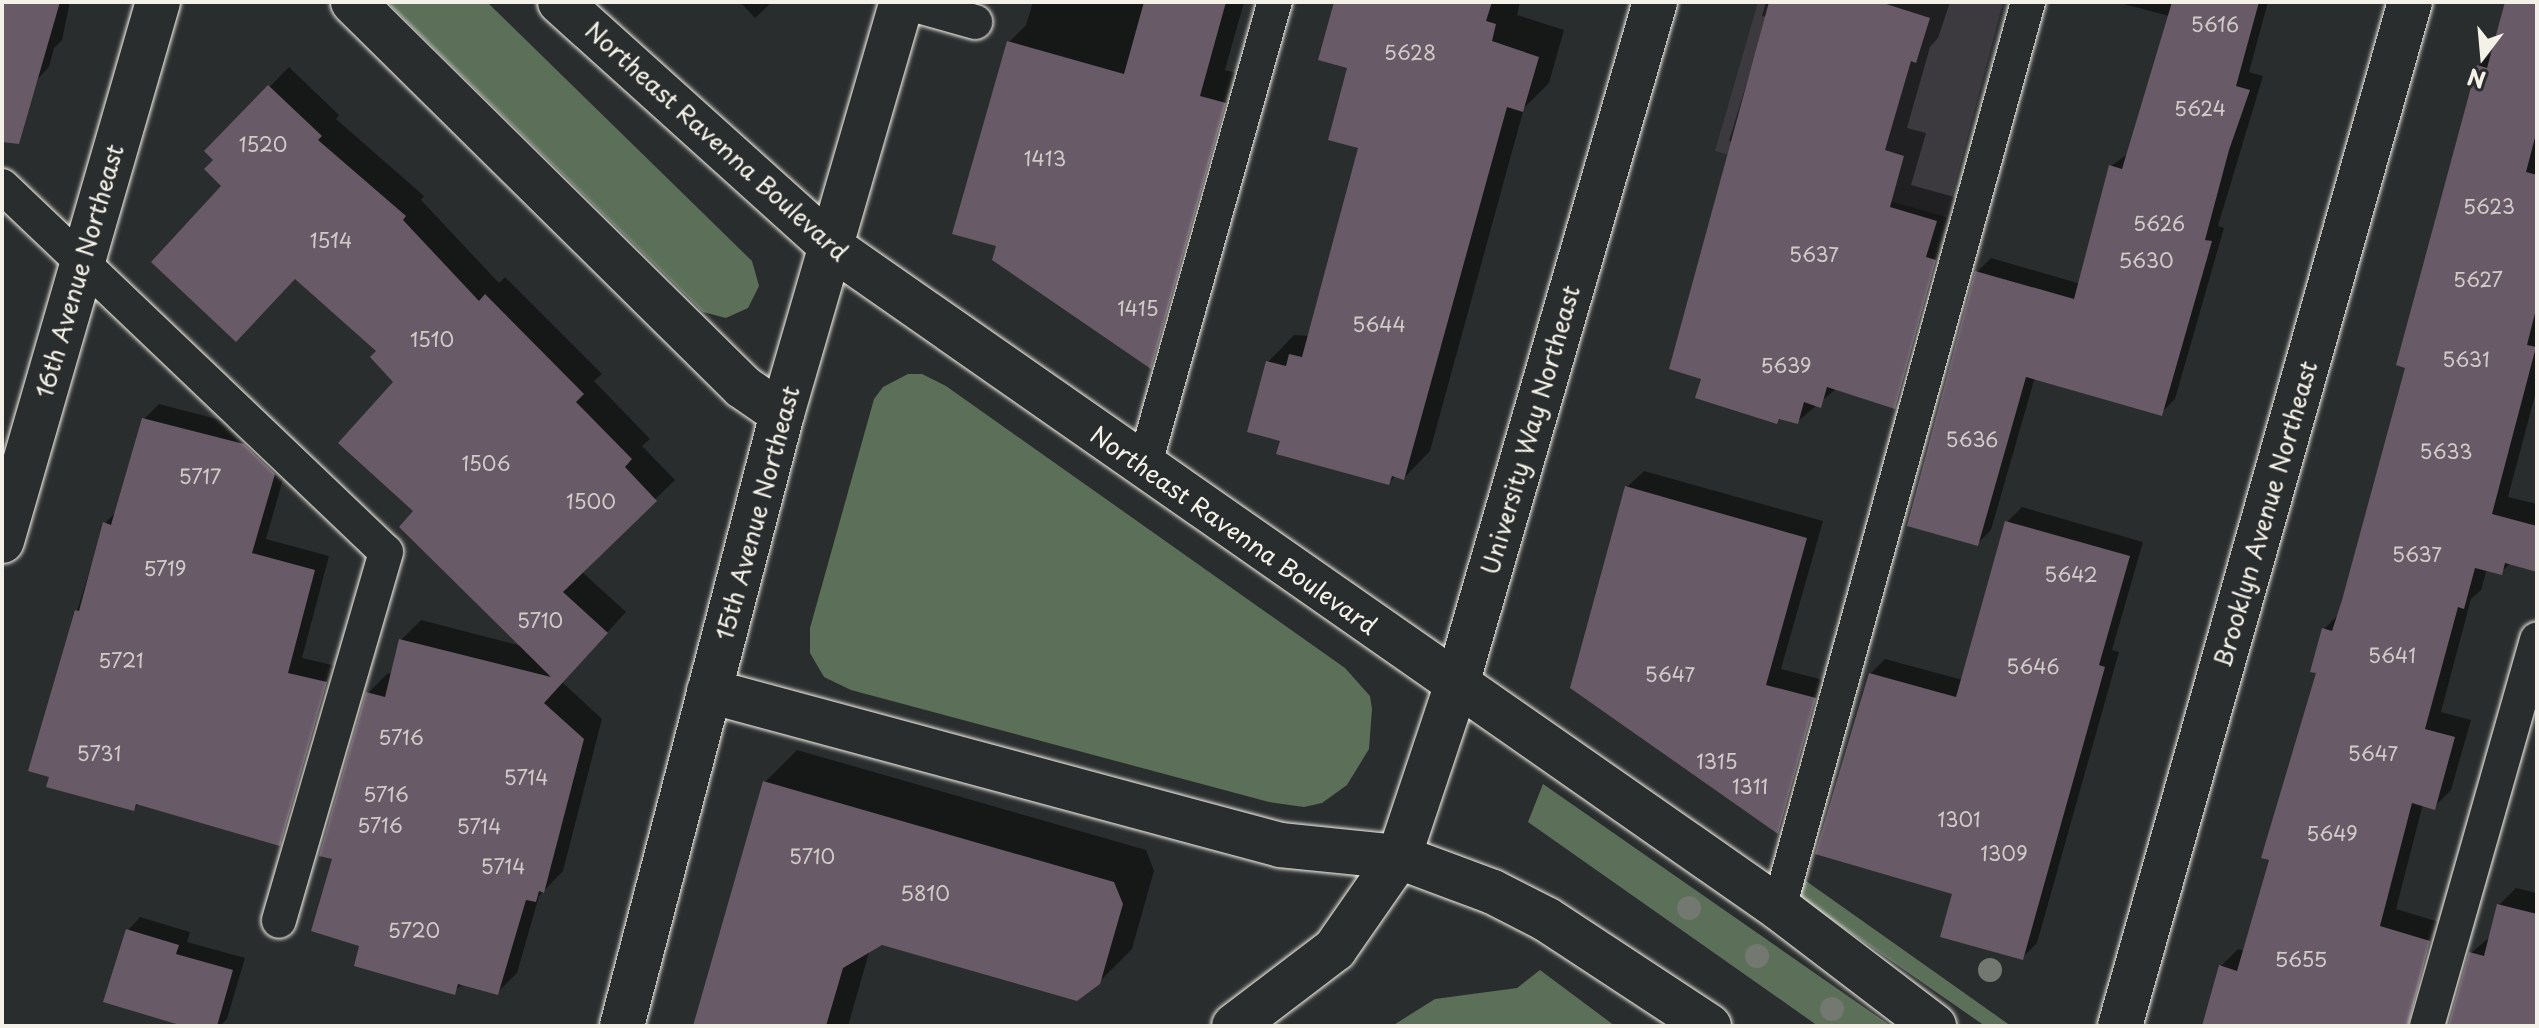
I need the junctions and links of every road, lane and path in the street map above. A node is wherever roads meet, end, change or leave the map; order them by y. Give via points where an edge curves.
1 (158, 2) edge
2 (353, 2) edge
3 (560, 2) edge
4 (903, 2) edge
5 (1275, 2) edge
6 (1655, 2) edge
7 (2028, 2) edge
8 (2410, 2) edge
9 (975, 22) dead end
10 (2, 186) edge
11 (833, 248) junction
12 (81, 263) junction
13 (782, 414) junction
14 (1144, 467) junction
15 (2, 541) edge
16 (2537, 639) edge
17 (1457, 684) junction
18 (709, 691) junction
19 (1399, 857) junction
20 (1779, 908) junction
21 (279, 921) dead end
22 (622, 1026) edge
23 (1234, 1026) edge
24 (1709, 1026) edge
25 (1934, 1026) edge
26 (2120, 1026) edge
27 (2427, 1026) edge

1 - 12 main road, 16th Avenue Northeast
2 - 13 main road via 743,387
3 - 11 main road, Northeast Ravenna Boulevard
4 - 9 lane
4 - 11 main road, 15th Avenue Northeast
5 - 14 lane
6 - 17 main road, University Way Northeast
7 - 20 lane
8 - 26 main road, Brooklyn Avenue Northeast
10 - 12 lane
11 - 13 main road, 15th Avenue Northeast
11 - 14 main road, Northeast Ravenna Boulevard
12 - 15 main road, 16th Avenue Northeast
12 - 21 lane via 386,552
13 - 18 main road, 15th Avenue Northeast
14 - 17 main road, Northeast Ravenna Boulevard
16 - 27 lane
17 - 19 main road, University Way Northeast
17 - 20 main road, Northeast Ravenna Boulevard
18 - 19 main road via 1280,845
18 - 22 main road, 15th Avenue Northeast
19 - 23 main road, University Way Northeast via 1335,949
19 - 24 main road via 1493,892 1546,919
20 - 25 main road, Northeast Ravenna Boulevard

